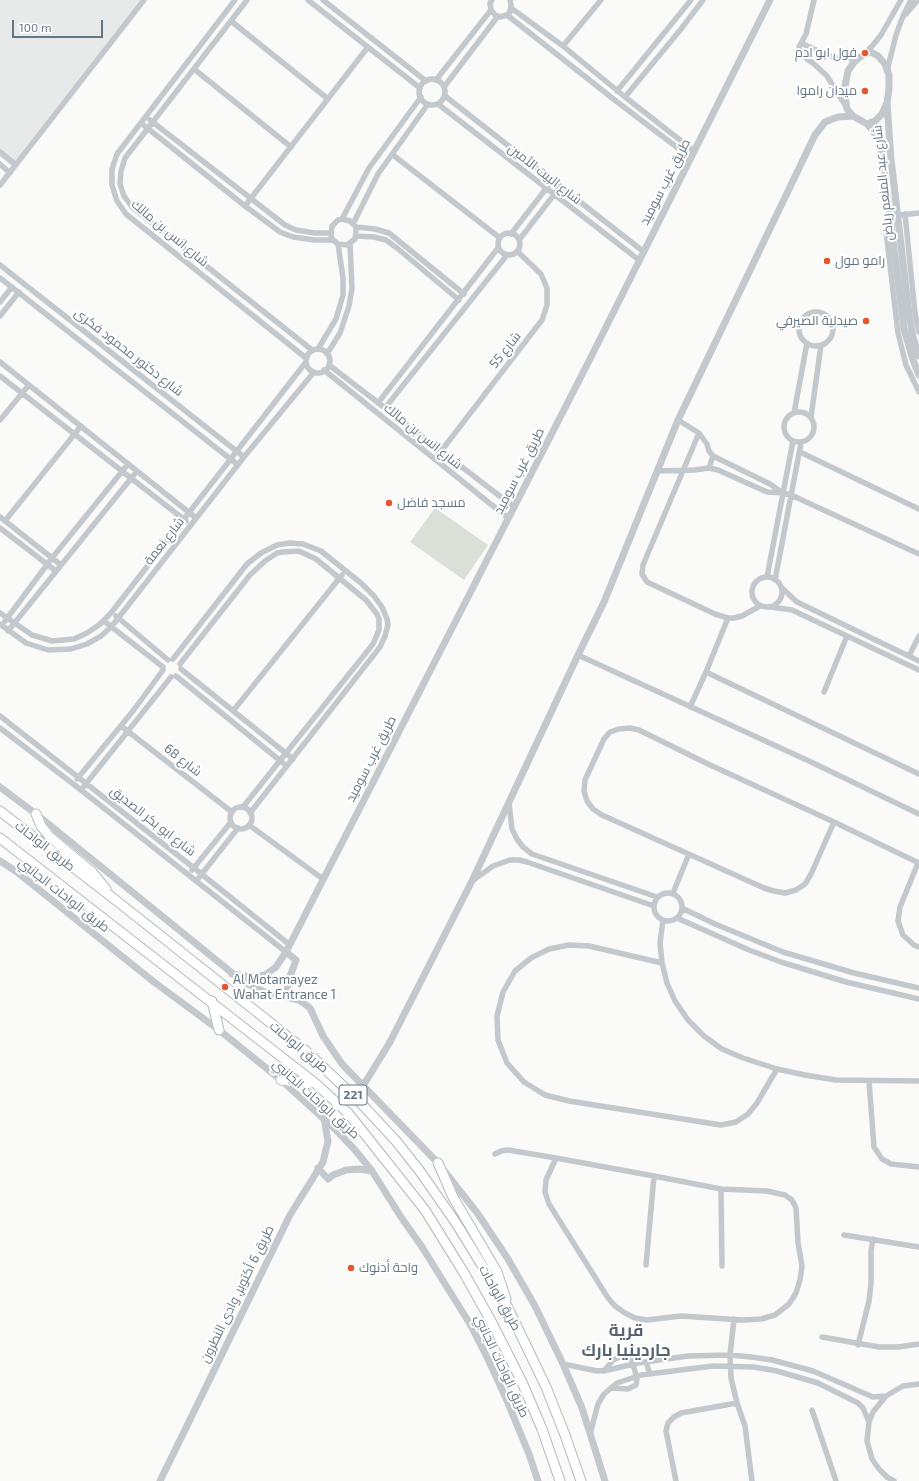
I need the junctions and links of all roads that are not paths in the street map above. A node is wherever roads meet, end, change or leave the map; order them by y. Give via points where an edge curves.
1 (144, 0) edge
2 (235, 0) edge
3 (247, 0) edge
4 (308, 0) edge
5 (323, 0) edge
6 (601, 0) edge
7 (691, 0) edge
8 (703, 0) edge
9 (770, 0) edge
10 (814, 0) edge
11 (896, 0) edge
12 (901, 0) edge
13 (911, 0) edge
14 (918, 0) edge
15 (511, 2) edge
16 (490, 3) edge
17 (894, 12) junction
18 (507, 15) junction
19 (498, 16) junction
20 (903, 16) junction
21 (231, 21) junction
22 (674, 23) junction
23 (681, 29) junction
24 (801, 43) junction
25 (563, 46) junction
26 (368, 47) junction
27 (860, 57) junction
28 (194, 69) junction
29 (887, 71) junction
30 (436, 80) junction
31 (426, 81) junction
32 (444, 87) junction
33 (420, 88) junction
34 (621, 94) junction
35 (444, 96) junction
36 (421, 98) junction
37 (328, 99) junction
38 (616, 101) junction
39 (887, 103) junction
40 (428, 104) junction
41 (438, 104) junction
42 (847, 109) junction
43 (853, 116) junction
44 (146, 117) junction
45 (153, 122) junction
46 (141, 123) junction
47 (867, 124) junction
48 (148, 129) junction
49 (291, 147) junction
50 (694, 151) junction
51 (0, 152) edge
52 (393, 155) junction
53 (6, 157) junction
54 (691, 158) junction
55 (0, 165) edge
56 (16, 165) junction
57 (10, 173) junction
58 (552, 180) junction
59 (0, 185) edge
60 (560, 187) junction
61 (545, 188) junction
62 (555, 195) junction
63 (251, 199) junction
64 (245, 206) junction
65 (919, 213) edge
66 (902, 215) junction
67 (342, 219) junction
68 (890, 219) junction
69 (354, 225) junction
70 (331, 233) junction
71 (511, 234) junction
72 (356, 236) junction
73 (500, 238) junction
74 (518, 240) junction
75 (336, 242) junction
76 (350, 243) junction
77 (498, 248) junction
78 (517, 251) junction
79 (644, 252) junction
80 (506, 255) junction
81 (892, 255) junction
82 (639, 260) junction
83 (201, 263) junction
84 (0, 265) edge
85 (196, 270) junction
86 (0, 278) edge
87 (12, 287) junction
88 (19, 292) junction
89 (462, 297) junction
90 (0, 302) edge
91 (467, 303) junction
92 (912, 314) junction
93 (0, 316) edge
94 (919, 332) edge
95 (88, 333) junction
96 (82, 342) junction
97 (806, 343) junction
98 (821, 345) junction
99 (318, 349) junction
100 (312, 350) junction
101 (328, 354) junction
102 (919, 356) edge
103 (306, 360) junction
104 (0, 362) edge
105 (329, 365) junction
106 (324, 370) junction
107 (314, 372) junction
108 (919, 375) edge
109 (0, 376) edge
110 (29, 385) junction
111 (919, 392) edge
112 (22, 393) junction
113 (381, 405) junction
114 (376, 412) junction
115 (794, 413) junction
116 (810, 417) junction
117 (0, 420) edge
118 (678, 420) junction
119 (81, 426) junction
120 (699, 433) junction
121 (75, 434) junction
122 (793, 441) junction
123 (801, 443) junction
124 (237, 451) junction
125 (440, 452) junction
126 (800, 452) junction
127 (713, 456) junction
128 (244, 457) junction
129 (435, 459) junction
130 (230, 460) junction
131 (128, 464) junction
132 (238, 465) junction
133 (709, 468) junction
134 (137, 471) junction
135 (657, 471) junction
136 (683, 471) junction
137 (122, 472) junction
138 (131, 478) junction
139 (783, 493) junction
140 (791, 495) junction
141 (514, 507) junction
142 (919, 509) edge
143 (189, 512) junction
144 (196, 518) junction
145 (508, 518) junction
146 (2, 519) edge
147 (184, 520) junction
148 (190, 525) junction
149 (0, 528) edge
150 (919, 554) edge
151 (52, 558) junction
152 (47, 565) junction
153 (60, 565) junction
154 (56, 571) junction
155 (345, 571) junction
156 (767, 577) junction
157 (339, 578) junction
158 (775, 580) junction
159 (782, 588) junction
160 (372, 594) junction
161 (366, 600) junction
162 (760, 606) junction
163 (771, 607) junction
164 (0, 613) edge
165 (111, 613) junction
166 (7, 618) junction
167 (118, 618) junction
168 (728, 618) junction
169 (104, 621) junction
170 (14, 624) junction
171 (1, 625) edge
172 (112, 626) junction
173 (8, 631) junction
174 (847, 636) junction
175 (919, 636) edge
176 (578, 655) junction
177 (363, 656) junction
178 (909, 656) junction
179 (171, 659) junction
180 (369, 661) junction
181 (919, 661) edge
182 (181, 667) junction
183 (163, 668) junction
184 (919, 670) edge
185 (706, 672) junction
186 (173, 676) junction
187 (824, 692) dead end
188 (690, 707) junction
189 (233, 711) junction
190 (0, 716) edge
191 (121, 726) junction
192 (0, 728) edge
193 (128, 732) junction
194 (286, 753) junction
195 (293, 759) junction
196 (280, 761) junction
197 (287, 766) junction
198 (919, 774) edge
199 (78, 777) junction
200 (87, 783) junction
201 (73, 784) junction
202 (0, 787) edge
203 (82, 790) junction
204 (509, 802) junction
205 (243, 807) junction
206 (0, 811) edge
207 (232, 812) junction
208 (250, 813) junction
209 (36, 814) junction
210 (919, 814) edge
211 (231, 822) junction
212 (834, 822) junction
213 (249, 824) junction
214 (238, 828) junction
215 (0, 838) edge
216 (689, 854) junction
217 (0, 861) edge
218 (918, 863) edge
219 (194, 868) junction
220 (189, 874) junction
221 (202, 874) junction
222 (323, 879) junction
223 (197, 880) junction
224 (472, 881) junction
225 (672, 893) junction
226 (108, 894) junction
227 (658, 897) junction
228 (654, 906) junction
229 (682, 908) junction
230 (677, 918) junction
231 (663, 920) junction
232 (290, 944) junction
233 (919, 947) edge
234 (286, 952) junction
235 (662, 963) junction
236 (232, 974) junction
237 (919, 988) edge
238 (287, 997) junction
239 (919, 999) edge
240 (212, 1002) junction
241 (219, 1030) junction
242 (777, 1069) junction
243 (281, 1080) junction
244 (869, 1081) junction
245 (919, 1081) edge
246 (315, 1083) junction
247 (362, 1086) junction
248 (324, 1118) junction
249 (495, 1154) dead end
250 (556, 1158) junction
251 (438, 1163) junction
252 (919, 1167) edge
253 (318, 1168) junction
254 (372, 1171) junction
255 (654, 1176) junction
256 (722, 1189) junction
257 (844, 1235) dead end
258 (873, 1239) junction
259 (919, 1246) edge
260 (646, 1264) dead end
261 (722, 1266) dead end
262 (507, 1306) junction
263 (734, 1319) junction
264 (822, 1337) dead end
265 (919, 1344) edge
266 (858, 1345) junction
267 (730, 1355) junction
268 (646, 1362) junction
269 (563, 1364) junction
270 (633, 1364) junction
271 (730, 1366) junction
272 (604, 1371) junction
273 (650, 1374) junction
274 (637, 1376) junction
275 (919, 1384) edge
276 (611, 1388) junction
277 (886, 1396) junction
278 (737, 1403) junction
279 (812, 1410) dead end
280 (869, 1422) junction
281 (590, 1434) junction
282 (160, 1481) edge
283 (538, 1481) edge
284 (560, 1481) edge
285 (581, 1481) edge
286 (605, 1481) edge
287 (676, 1481) edge
288 (752, 1481) edge
289 (836, 1481) edge
290 (894, 1481) edge

1 - 56 street
2 - 44 street, شارع انس بن مالك
3 - 21 street, شارع انس بن مالك
4 - 26 street
5 - 31 street
6 - 25 street
7 - 22 street
8 - 23 street
9 - 50 street, طريق غرب سوميد
10 - 24 street via 806,34
11 - 17 street
12 - 17 street
13 - 20 street
14 - 20 street
15 - 18 street
15 - 25 street
16 - 19 street via 495,15
16 - 30 street
17 - 27 street via 881,35
18 - 19 street
18 - 38 street
19 - 32 street
20 - 29 street
21 - 28 street, شارع انس بن مالك
21 - 37 street
22 - 23 street
22 - 34 street
23 - 34 street
24 - 27 street via 833,57
24 - 42 street via 801,54 827,76
25 - 34 street
26 - 33 street
26 - 37 street
27 - 29 street via 871,52 885,64
27 - 42 street via 848,71 845,82
28 - 45 street, شارع انس بن مالك
28 - 49 street
29 - 39 street
30 - 31 street
30 - 32 street
31 - 33 street
32 - 35 street
33 - 36 street
34 - 38 street
34 - 50 street
35 - 41 street
35 - 58 street, شارع البيت الأمين
36 - 40 street
36 - 67 street via 369,168
37 - 49 street
38 - 54 street
39 - 47 street via 882,114
39 - 66 street, شارع عبد المنعم رياض via 890,147
40 - 41 street
40 - 52 street
41 - 61 street, شارع البيت الأمين
42 - 43 street
43 - 47 street
43 - 118 street via 832,118 820,127
44 - 45 street
44 - 46 street, شارع انس بن مالك
45 - 48 street, شارع انس بن مالك
45 - 63 street
46 - 48 street
46 - 85 street, شارع انس بن مالك via 117,154 112,169 112,185 117,201 126,214
47 - 68 street, شارع عبد المنعم رياض via 878,139 882,152
48 - 64 street
48 - 83 street, شارع انس بن مالك via 125,158 120,184 124,196 132,207
49 - 63 street
50 - 54 street, طريق غرب سوميد
51 - 53 street
52 - 69 street via 378,174
52 - 73 street
53 - 55 street
53 - 56 street
54 - 79 street, طريق غرب سوميد
55 - 57 street
56 - 57 street
57 - 59 street
58 - 60 street, شارع البيت الأمين
58 - 61 street
60 - 62 street
60 - 79 street, شارع البيت الأمين
61 - 62 street, شارع البيت الأمين
61 - 71 street
62 - 74 street
62 - 82 street, شارع البيت الأمين
63 - 64 street
63 - 70 street via 285,225 315,233
64 - 75 street via 280,232 293,237
65 - 66 street
66 - 68 street
66 - 92 street, شارع عبد المنعم رياض
67 - 69 street
67 - 70 street via 332,226
68 - 81 street, شارع عبد المنعم رياض
69 - 72 street
69 - 89 street via 390,233
70 - 75 street
71 - 73 street via 505,234
71 - 74 street
72 - 76 street
72 - 89 street via 386,240
73 - 77 street
74 - 78 street
75 - 76 street via 344,245
75 - 99 street via 344,278 343,295 336,320
76 - 101 street via 350,306 340,333
77 - 80 street
77 - 89 street
78 - 80 street
78 - 125 street, شارع 55 via 541,274 547,288 548,305 542,320
79 - 82 street, طريق غرب سوميد
80 - 91 street
81 - 108 street, شارع عبد المنعم رياض via 904,330
81 - 111 street via 894,305 900,346
82 - 141 street, طريق غرب سوميد
83 - 85 street
83 - 100 street, شارع انس بن مالك
84 - 95 street, شارع دكتور محمود فكرى
85 - 103 street, شارع انس بن مالك
86 - 87 street, شارع دكتور محمود فكرى
87 - 88 street, شارع دكتور محمود فكرى
87 - 90 street
88 - 93 street
88 - 96 street, شارع دكتور محمود فكرى
89 - 91 street
89 - 113 street
91 - 113 street
92 - 94 street
92 - 102 street, شارع عبد المنعم رياض via 913,337
95 - 96 street
95 - 124 street, شارع دكتور محمود فكرى
96 - 130 street, شارع دكتور محمود فكرى
97 - 98 street
97 - 98 street via 800,334 800,324 806,315 817,312 830,319 834,329 830,339
97 - 115 street
98 - 116 street
99 - 100 street
99 - 101 street
100 - 103 street
101 - 105 street
103 - 107 street via 308,367
103 - 124 street, شارع نعمة
104 - 110 street
105 - 106 street
105 - 113 street, شارع انس بن مالك
106 - 107 street
106 - 114 street, شارع انس بن مالك
107 - 128 street, شارع نعمة
109 - 112 street
110 - 112 street
110 - 119 street
112 - 117 street
112 - 121 street
113 - 114 street
113 - 125 street, شارع انس بن مالك
114 - 129 street, شارع انس بن مالك
115 - 116 street via 803,412
115 - 122 street via 786,419 784,429 788,438
116 - 123 street via 814,426 813,435
118 - 120 street
118 - 135 street
119 - 121 street
119 - 131 street
120 - 127 street
120 - 136 street
121 - 137 street
121 - 146 street
122 - 123 street
122 - 139 street
123 - 126 street
124 - 128 street, شارع دكتور محمود فكرى
124 - 130 street, شارع نعمة
125 - 129 street, شارع 55
125 - 141 street, شارع انس بن مالك
126 - 140 street
126 - 142 street
127 - 133 street
127 - 139 street
128 - 132 street, شارع نعمة
129 - 145 street, شارع انس بن مالك
130 - 132 street, شارع دكتور محمود فكرى
130 - 143 street, شارع نعمة
131 - 134 street
131 - 137 street
132 - 144 street, شارع نعمة
133 - 136 street
133 - 139 street via 767,492
134 - 138 street
134 - 143 street
135 - 136 street
135 - 176 street via 611,587
136 - 168 street via 643,565 642,574 647,582
137 - 138 street
137 - 151 street
138 - 147 street
138 - 153 street
139 - 140 street
139 - 156 street
140 - 150 street
140 - 158 street
141 - 145 street, طريق غرب سوميد
143 - 144 street
143 - 147 street, شارع نعمة
144 - 148 street, شارع نعمة
145 - 222 street, طريق غرب سوميد
146 - 151 street
147 - 148 street
147 - 165 street, شارع نعمة
148 - 167 street, شارع نعمة
149 - 152 street
151 - 152 street
151 - 153 street
152 - 154 street
152 - 166 street
153 - 154 street
154 - 170 street
155 - 157 street
155 - 160 street
155 - 179 street via 321,551 303,544 284,543 266,550 243,568
156 - 158 street
156 - 162 street via 756,581 752,588 752,597
157 - 161 street
157 - 182 street via 305,553 277,553 250,575
157 - 189 street
158 - 159 street
159 - 163 street via 780,600
159 - 178 street via 797,602
160 - 161 street
160 - 180 street via 382,607 388,625 383,642
161 - 177 street via 377,614 379,630 373,644
162 - 163 street
162 - 168 street via 742,616
163 - 174 street via 792,610
164 - 166 street, شارع نعمة
165 - 167 street
165 - 169 street, شارع نعمة
166 - 170 street, شارع نعمة
166 - 171 street
167 - 172 street, شارع نعمة
167 - 179 street
168 - 185 street
169 - 170 street, شارع نعمة via 80,636 59,641 38,638
169 - 172 street
170 - 173 street
171 - 173 street, شارع نعمة
172 - 173 street, شارع نعمة via 87,644 63,650 33,646
172 - 183 street
174 - 184 street
174 - 187 street
175 - 178 street
176 - 188 street
176 - 204 street
177 - 180 street
177 - 194 street
178 - 181 street
179 - 182 street via 178,661
179 - 183 street via 165,662
180 - 195 street
182 - 186 street via 179,673
182 - 189 street
183 - 186 street via 167,675
183 - 191 street
185 - 188 street
185 - 198 street
186 - 193 street
186 - 196 street
188 - 210 street
189 - 194 street
190 - 199 street, شارع ابو بكر الصديق
191 - 193 street, شارع 68
191 - 199 street
192 - 201 street, شارع ابو بكر الصديق
193 - 200 street
193 - 207 street, شارع 68
194 - 195 street
194 - 196 street
195 - 197 street
196 - 197 street
196 - 205 street
197 - 208 street
199 - 200 street, شارع ابو بكر الصديق
199 - 201 street
200 - 203 street
200 - 219 street, شارع ابو بكر الصديق
201 - 203 street, شارع ابو بكر الصديق
202 - 209 street
203 - 220 street, شارع ابو بكر الصديق
204 - 224 street
204 - 227 street via 512,829 523,847 532,854
205 - 207 street
205 - 208 street
206 - 226 highway, طريق الواحات / 221
207 - 211 street
208 - 213 street via 252,819
209 - 226 highway via 50,837 96,876
209 - 236 street
211 - 214 street
211 - 219 street
212 - 216 street via 805,884 785,893 764,888
212 - 216 street via 639,730 619,728 610,732 604,739 585,780 584,791 587,801 602,815
212 - 218 street
213 - 214 street via 244,828
213 - 222 street
214 - 221 street
215 - 240 highway, طريق الواحات / 221
216 - 225 street
217 - 241 street, طريق الواحات الجانبي
218 - 233 street via 900,907 898,921 903,935
219 - 220 street
219 - 221 street, شارع ابو بكر الصديق
220 - 223 street, شارع ابو بكر الصديق
221 - 223 street
221 - 232 street, شارع ابو بكر الصديق
222 - 232 street, طريق غرب سوميد
223 - 234 street, شارع ابو بكر الصديق
224 - 228 street via 493,866 510,860 519,860
224 - 247 street via 390,1042
225 - 227 street
225 - 229 street via 680,899
226 - 262 highway, طريق الواحات / 221 via 289,1037 358,1100 396,1141 429,1184
227 - 228 street
228 - 231 street via 657,916
229 - 230 street
229 - 237 street via 783,952 854,973
230 - 231 street
230 - 239 street via 781,962 846,982
231 - 235 street via 660,943
232 - 234 street, طريق غرب سوميد
234 - 236 street, طريق غرب سوميد via 276,967 265,975 252,977
234 - 238 street via 296,960 288,982
235 - 242 street via 675,1001 688,1020 704,1036 743,1058
235 - 242 street via 589,946 569,945 549,949 531,958 515,971 503,992 497,1016 498,1040 508,1063 524,1082 545,1095 722,1125 736,1122 748,1114
236 - 238 street via 257,990
238 - 247 street via 300,1000 310,1008 331,1048
240 - 241 highway
240 - 246 highway, طريق الواحات / 221
241 - 243 street, طريق الواحات الجانبي
242 - 244 street via 836,1080
243 - 246 highway
243 - 248 street, طريق الواحات الجانبي
244 - 245 street
244 - 252 street via 874,1147 882,1159 891,1164
246 - 284 highway, طريق الواحات / 221 via 364,1131 414,1195 449,1248 522,1382
247 - 251 street
248 - 253 street, طريق 6 أكتوبر, وادى النطرون via 327,1148 323,1162
248 - 254 street, طريق الواحات الجانبي
249 - 250 street via 508,1150
250 - 255 street
250 - 263 street via 546,1180 545,1192 549,1204 615,1306 635,1318 647,1320 681,1316
251 - 262 highway via 456,1202 497,1272
251 - 269 street via 478,1214 508,1259 535,1306
253 - 254 street via 328,1179 346,1170
253 - 282 street, طريق 6 أكتوبر, وادى النطرون via 290,1215
254 - 283 street, طريق الواحات الجانبي via 479,1340 514,1418
255 - 256 street
255 - 260 street
256 - 261 street
256 - 263 street via 777,1192 792,1200 796,1208 802,1266 796,1292 789,1304 775,1314 761,1319
257 - 258 street
258 - 259 street
258 - 266 street via 871,1283
262 - 285 highway, طريق الواحات / 221 via 546,1386
263 - 267 street
264 - 266 street
265 - 266 street via 898,1347
267 - 268 street via 688,1356
267 - 271 street
267 - 277 street via 793,1365 813,1371 865,1395
268 - 270 street
268 - 273 street
269 - 272 street via 591,1371
269 - 281 street
270 - 272 street
270 - 272 street via 629,1357 622,1356 613,1360
270 - 274 street
271 - 273 street via 692,1367
271 - 278 street
271 - 280 street via 777,1371 818,1383 858,1402
273 - 274 street
274 - 276 street
274 - 276 street via 637,1383 632,1388
275 - 277 street via 903,1386
276 - 281 street via 598,1404
277 - 280 street via 873,1412
278 - 287 street via 681,1413 668,1423 666,1431
278 - 288 street via 748,1438
279 - 289 street
280 - 290 street via 867,1441 872,1459 878,1469
281 - 286 street

